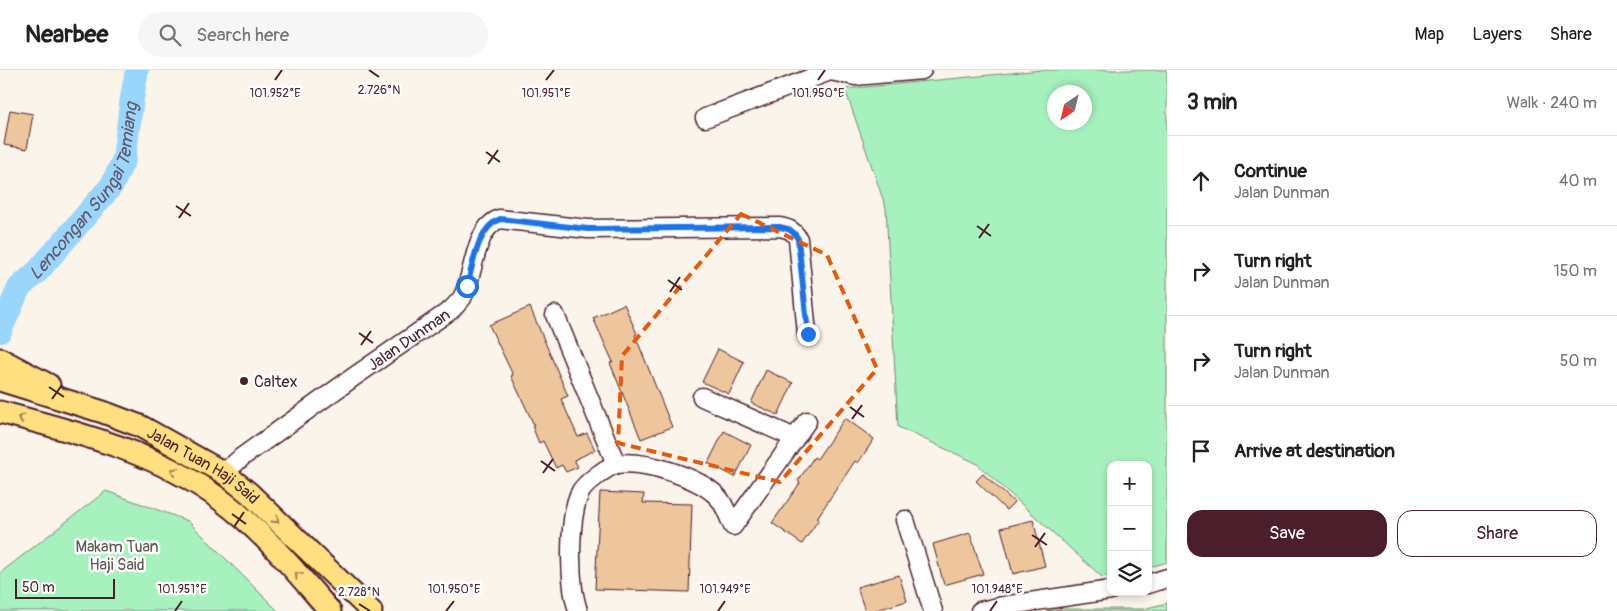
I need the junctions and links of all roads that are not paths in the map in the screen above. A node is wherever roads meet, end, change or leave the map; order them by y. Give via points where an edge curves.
1 (922, 70) edge
2 (854, 73) edge
3 (705, 118) dead end
4 (554, 315) dead end
5 (808, 334) dead end
6 (0, 359) edge
7 (0, 380) edge
8 (702, 397) dead end
9 (0, 412) edge
10 (103, 412) junction
11 (807, 420) dead end
12 (795, 438) junction
13 (616, 464) junction
14 (224, 473) junction
15 (905, 520) dead end
16 (1167, 578) edge
17 (1152, 583) edge
18 (1107, 591) edge
19 (330, 611) edge
20 (371, 611) edge
21 (578, 611) edge
22 (933, 611) edge
23 (980, 611) edge

1 - 2 street
2 - 3 street via 830,71
4 - 13 street
5 - 14 street, Jalan Dunman via 798,239 789,229 588,229 500,219 492,222 486,230 464,292 451,310 274,434
6 - 10 main road
7 - 10 main road, Jalan Tuan Haji Said
8 - 12 street
19 -> 9 main road, Jalan Tuan Haji Said via 257,531 222,500 185,477 148,458
10 - 14 main road, Jalan Tuan Haji Said via 140,426
11 - 12 street
12 - 13 street via 733,526 718,497 699,483 643,465
13 - 21 street via 582,490 575,506 571,547 573,589
14 -> 20 main road, Jalan Tuan Haji Said
15 - 22 street
16 - 17 street
18 - 23 street

